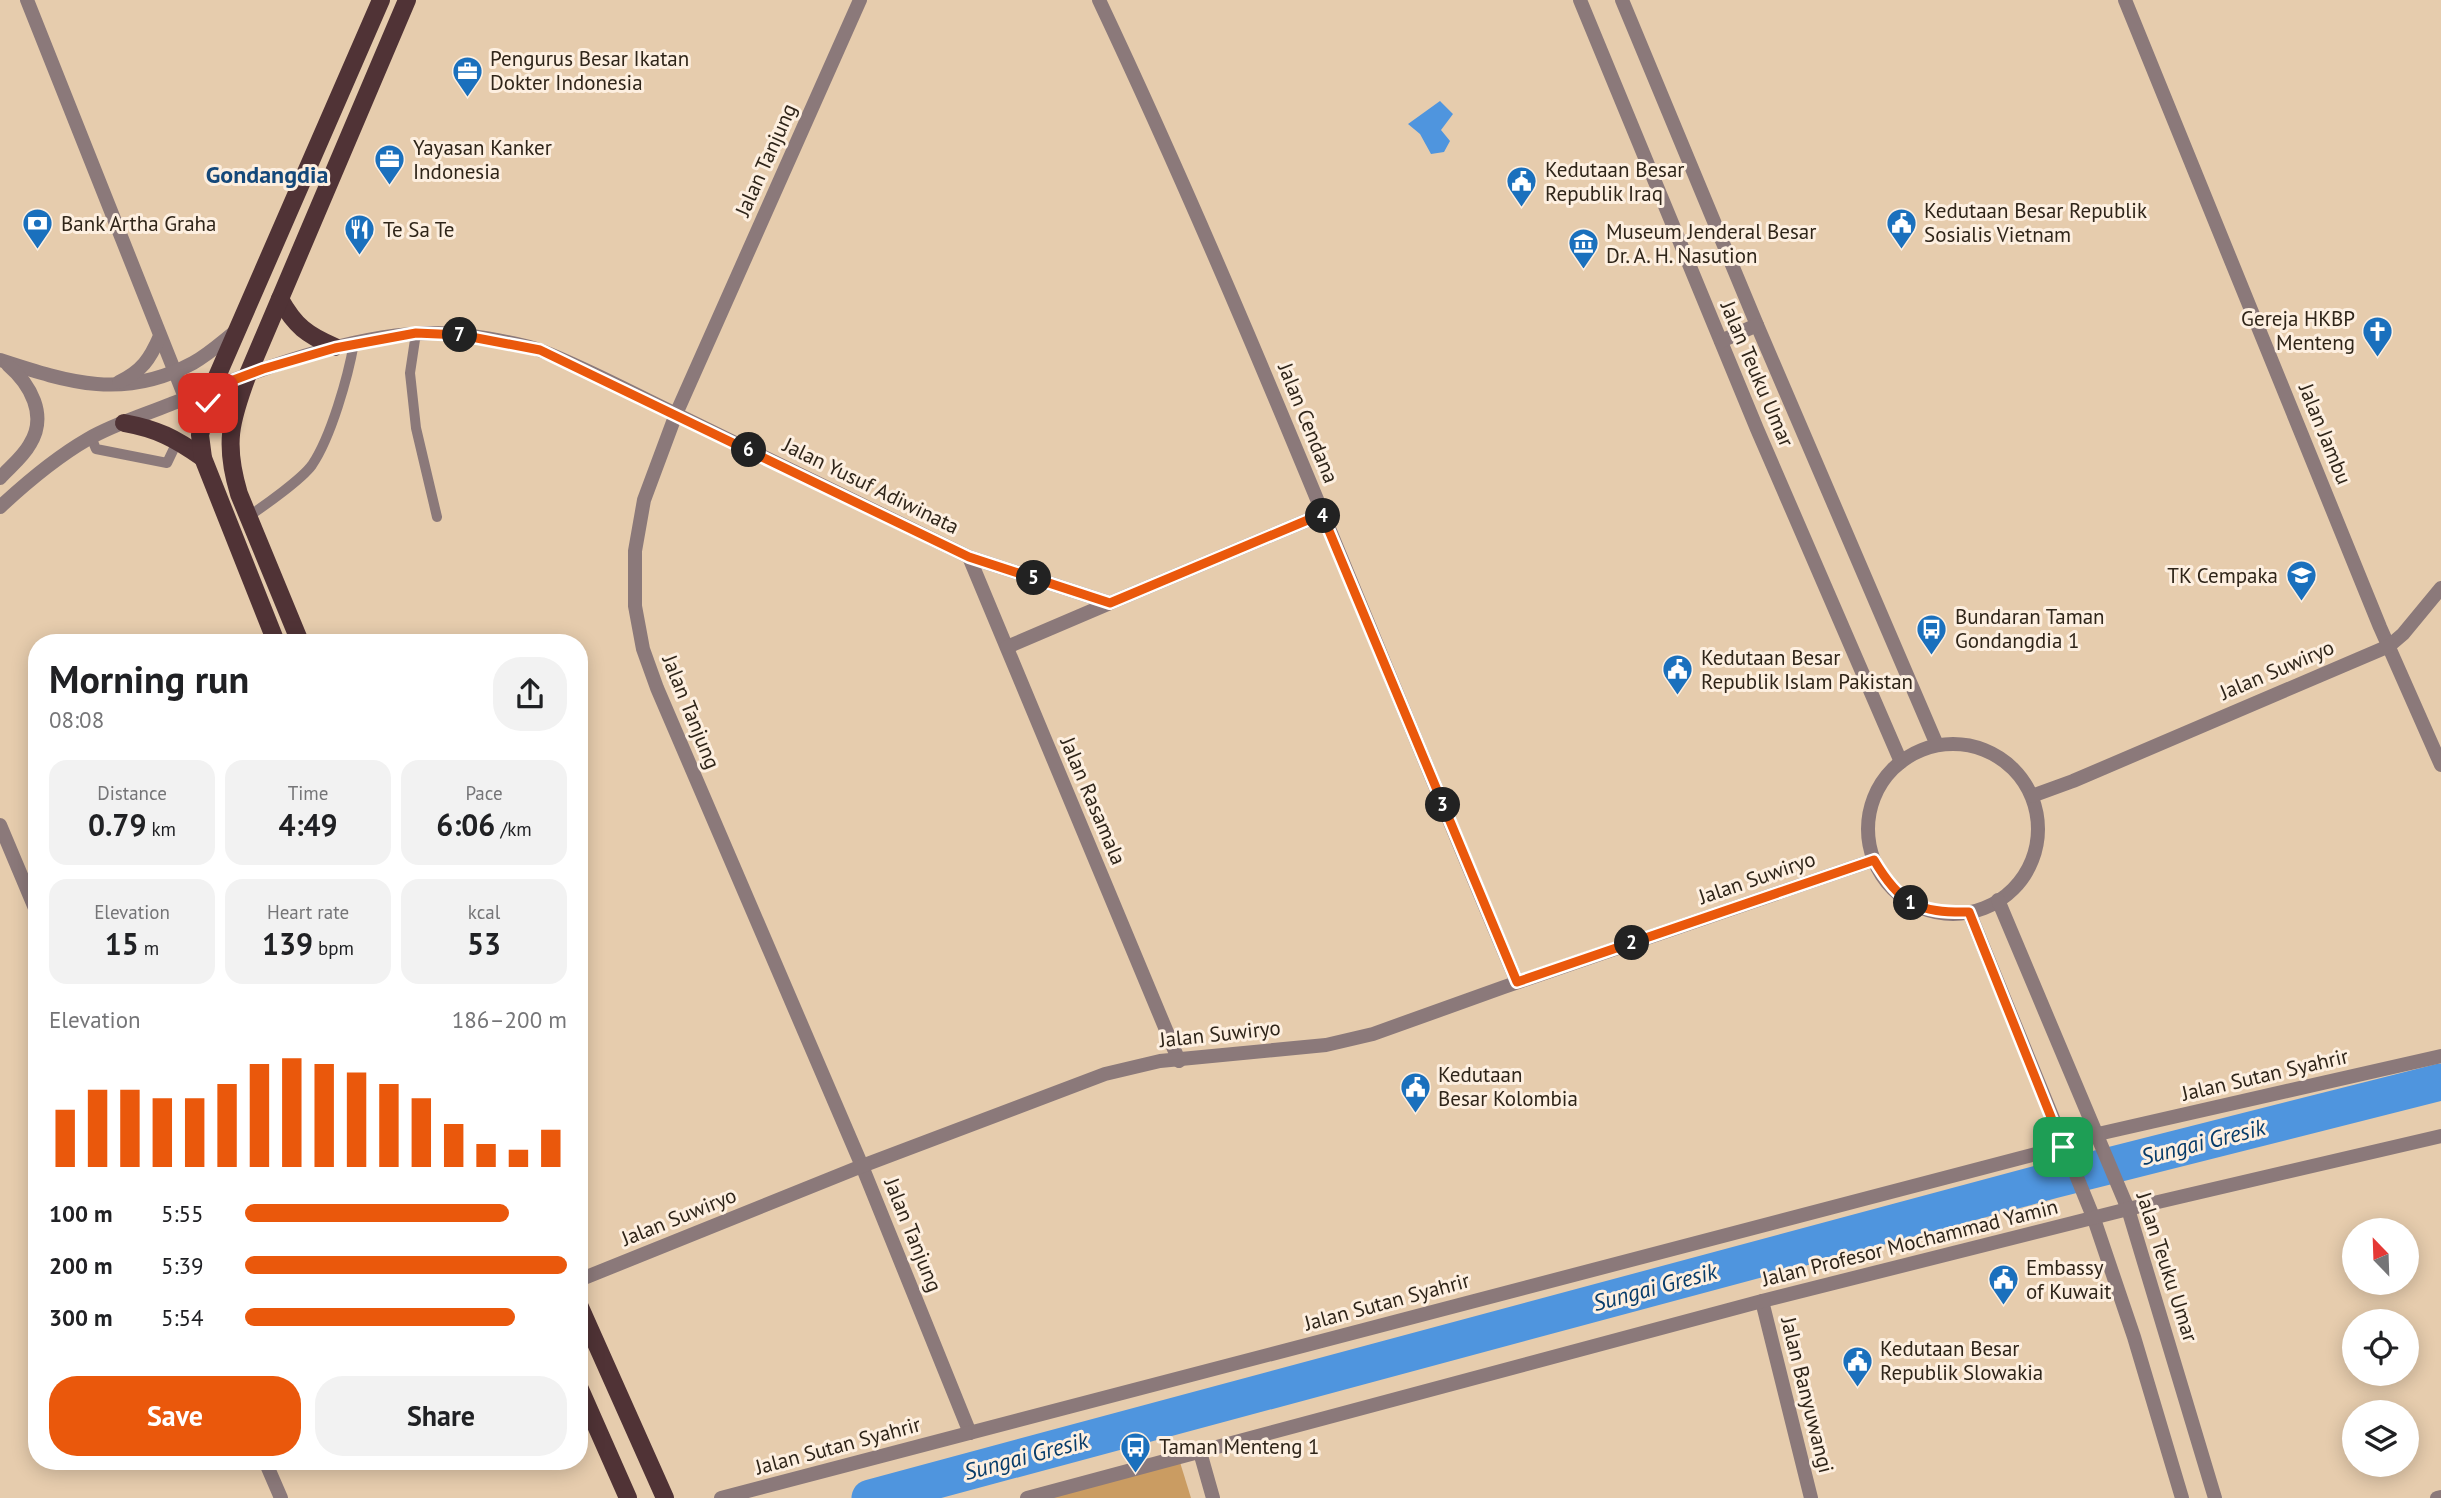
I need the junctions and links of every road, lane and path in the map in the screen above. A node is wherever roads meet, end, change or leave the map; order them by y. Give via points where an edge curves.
1 (27, 0) edge
2 (381, 0) edge
3 (407, 0) edge
4 (860, 0) edge
5 (1099, 0) edge
6 (1580, 0) edge
7 (1622, 0) edge
8 (2125, 0) edge
9 (281, 299) junction
10 (1756, 325) junction
11 (237, 330) junction
12 (416, 333) junction
13 (160, 336) junction
14 (1721, 341) junction
15 (354, 343) junction
16 (335, 348) junction
17 (2, 361) edge
18 (175, 372) junction
19 (247, 374) junction
20 (111, 386) junction
21 (212, 388) junction
22 (186, 398) junction
23 (677, 414) junction
24 (124, 423) junction
25 (200, 435) junction
26 (91, 437) junction
27 (178, 440) junction
28 (203, 458) junction
29 (0, 478) edge
30 (0, 507) edge
31 (1322, 514) junction
32 (248, 516) junction
33 (437, 517) dead end
34 (969, 557) junction
35 (2441, 588) edge
36 (1110, 603) junction
37 (273, 634) edge
38 (297, 634) edge
39 (2389, 646) junction
40 (1007, 647) junction
41 (1937, 745) junction
42 (1901, 762) junction
43 (2441, 765) edge
44 (2032, 796) junction
45 (0, 825) edge
46 (1874, 860) junction
47 (28, 892) edge
48 (1998, 900) junction
49 (1969, 912) junction
50 (1517, 982) junction
51 (2441, 1056) edge
52 (1179, 1060) junction
53 (2098, 1134) junction
54 (2441, 1136) edge
55 (2063, 1147) junction
56 (862, 1166) junction
57 (2126, 1205) junction
58 (2093, 1215) junction
59 (588, 1276) edge
60 (1762, 1301) junction
61 (588, 1325) edge
62 (588, 1407) edge
63 (970, 1433) junction
64 (1200, 1452) junction
65 (269, 1470) edge
66 (281, 1498) edge
67 (628, 1498) edge
68 (665, 1498) edge
69 (721, 1498) edge
70 (1027, 1498) edge
71 (1213, 1498) edge
72 (1811, 1498) edge
73 (2182, 1498) edge
74 (2215, 1498) edge

1 - 13 street
2 - 11 main road
3 - 9 main road
4 - 23 street, Jalan Tanjung
5 - 31 street, Jalan Cendana via 1161,132
6 - 14 street, Jalan Teuku Umar
7 - 10 street, Jalan Teuku Umar
8 - 39 street, Jalan Jambu
9 - 16 main road via 301,328
9 - 19 main road
10 - 14 street
10 - 41 street, Jalan Teuku Umar
11 - 18 street
11 - 21 main road
12 - 15 street, Jalan Yusuf Adiwinata
12 - 23 street, Jalan Yusuf Adiwinata via 461,335 540,350
12 - 33 lane via 410,373 416,429
13 - 18 street
13 - 20 street via 143,368
14 - 42 street, Jalan Teuku Umar
15 - 16 street, Jalan Yusuf Adiwinata
15 - 32 lane via 348,375 311,466
16 - 19 street, Jalan Yusuf Adiwinata
17 - 20 street
17 - 29 street via 32,392 37,430
18 - 20 street via 157,380
18 - 22 street
19 - 21 street, Jalan Yusuf Adiwinata
19 - 32 main road via 229,443 232,469
21 - 22 street, Jalan Yusuf Adiwinata
21 - 25 main road
22 - 24 street, Jalan Yusuf Adiwinata
22 - 25 street
23 - 34 street, Jalan Yusuf Adiwinata
23 - 56 street, Jalan Tanjung via 644,500 635,551 635,606 643,649
24 - 26 street, Jalan Yusuf Adiwinata
24 - 27 main road
25 - 28 main road
26 - 27 lane via 96,449 167,463
26 - 30 street, Jalan Yusuf Adiwinata via 38,472
27 - 28 main road
28 - 37 main road
31 - 36 street
31 - 50 street, Jalan Cendana
32 - 38 main road
34 - 36 street, Jalan Yusuf Adiwinata
34 - 40 street, Jalan Rasamala
35 - 39 street, Jalan Suwiryo
36 - 40 street
39 - 43 street, Jalan Jambu
39 - 44 street, Jalan Suwiryo
40 - 52 street, Jalan Rasamala
41 - 42 street
41 - 44 street via 1976,746 1994,754 2010,764
42 - 46 street via 1882,782 1871,806 1868,834
44 - 48 street via 2038,842 2017,885
45 - 47 street
46 - 49 street via 1889,885 1912,903 1940,913
46 - 50 street, Jalan Suwiryo
48 - 49 street
48 - 53 street, Jalan Teuku Umar
49 - 55 street
50 - 52 street, Jalan Suwiryo via 1373,1034 1326,1045
51 - 53 street, Jalan Sutan Syahrir
52 - 56 street, Jalan Suwiryo via 1105,1073
53 - 57 street, Jalan Teuku Umar
54 - 57 street, Jalan Profesor Mochammad Yamin
55 - 58 street
55 - 63 street, Jalan Sutan Syahrir
56 - 59 street, Jalan Suwiryo
56 - 63 street, Jalan Tanjung
57 - 58 street, Jalan Profesor Mochammad Yamin
57 - 74 street, Jalan Teuku Umar
58 - 60 street, Jalan Profesor Mochammad Yamin
58 - 73 street
60 - 64 street, Jalan Profesor Mochammad Yamin
60 - 72 street, Jalan Banyuwangi
61 - 68 main road
62 - 67 main road
63 - 69 street, Jalan Sutan Syahrir
64 - 70 street, Jalan Profesor Mochammad Yamin
64 - 71 street
65 - 66 street

